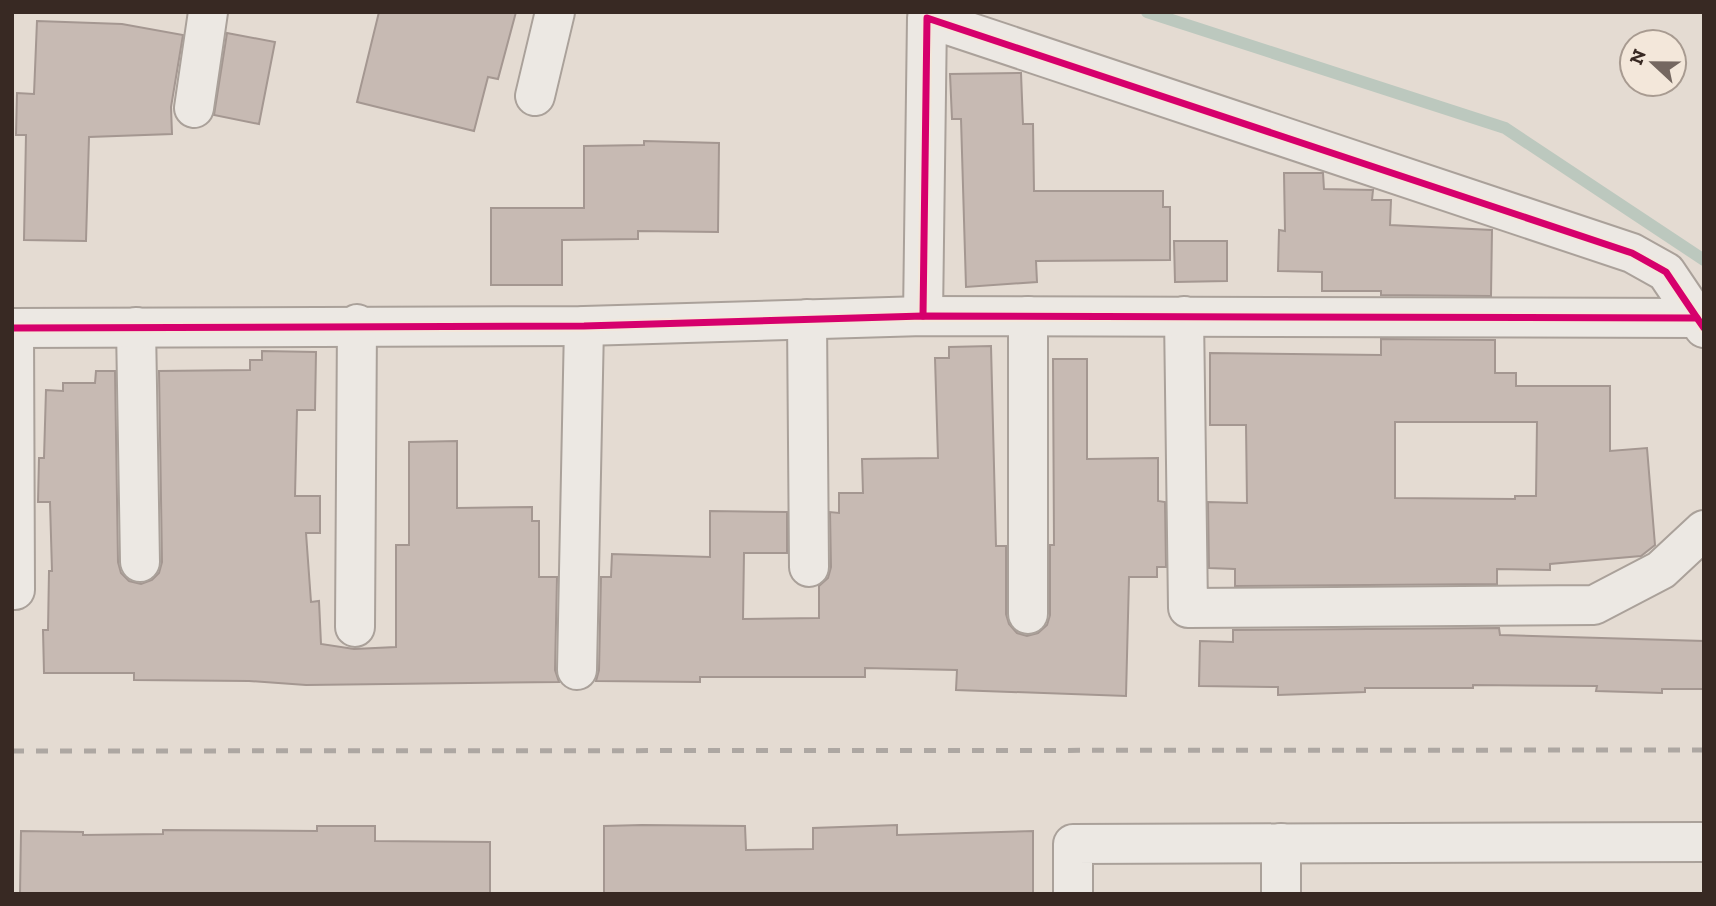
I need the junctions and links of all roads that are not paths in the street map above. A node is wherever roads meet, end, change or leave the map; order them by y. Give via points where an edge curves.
1 (208, 12) edge
2 (555, 12) edge
3 (918, 15) edge
4 (535, 96) dead end
5 (194, 108) dead end
6 (923, 316) junction
7 (1028, 316) junction
8 (1184, 316) junction
9 (807, 319) junction
10 (1700, 323) edge
11 (356, 324) junction
12 (584, 326) junction
13 (136, 327) junction
14 (13, 328) edge
15 (1704, 530) edge
16 (140, 562) dead end
17 (809, 567) dead end
18 (12, 590) edge
19 (1028, 614) dead end
20 (355, 627) dead end
21 (577, 670) dead end
22 (1704, 842) edge
23 (1281, 843) junction
24 (1073, 894) edge
25 (1281, 894) edge

1 - 5 street
2 - 4 street
3 - 6 street
3 - 10 street via 1632,253 1666,272
6 - 7 street
6 - 9 street
7 - 8 street
7 - 19 street
8 - 10 street
8 - 15 street via 1188,608 1594,605 1661,570
9 - 12 street
9 - 17 street
11 - 12 street
11 - 13 street
11 - 20 street
12 - 21 street
13 - 14 street
13 - 16 street
14 - 18 street
22 - 23 street
23 - 24 street via 1073,844
23 - 25 street

